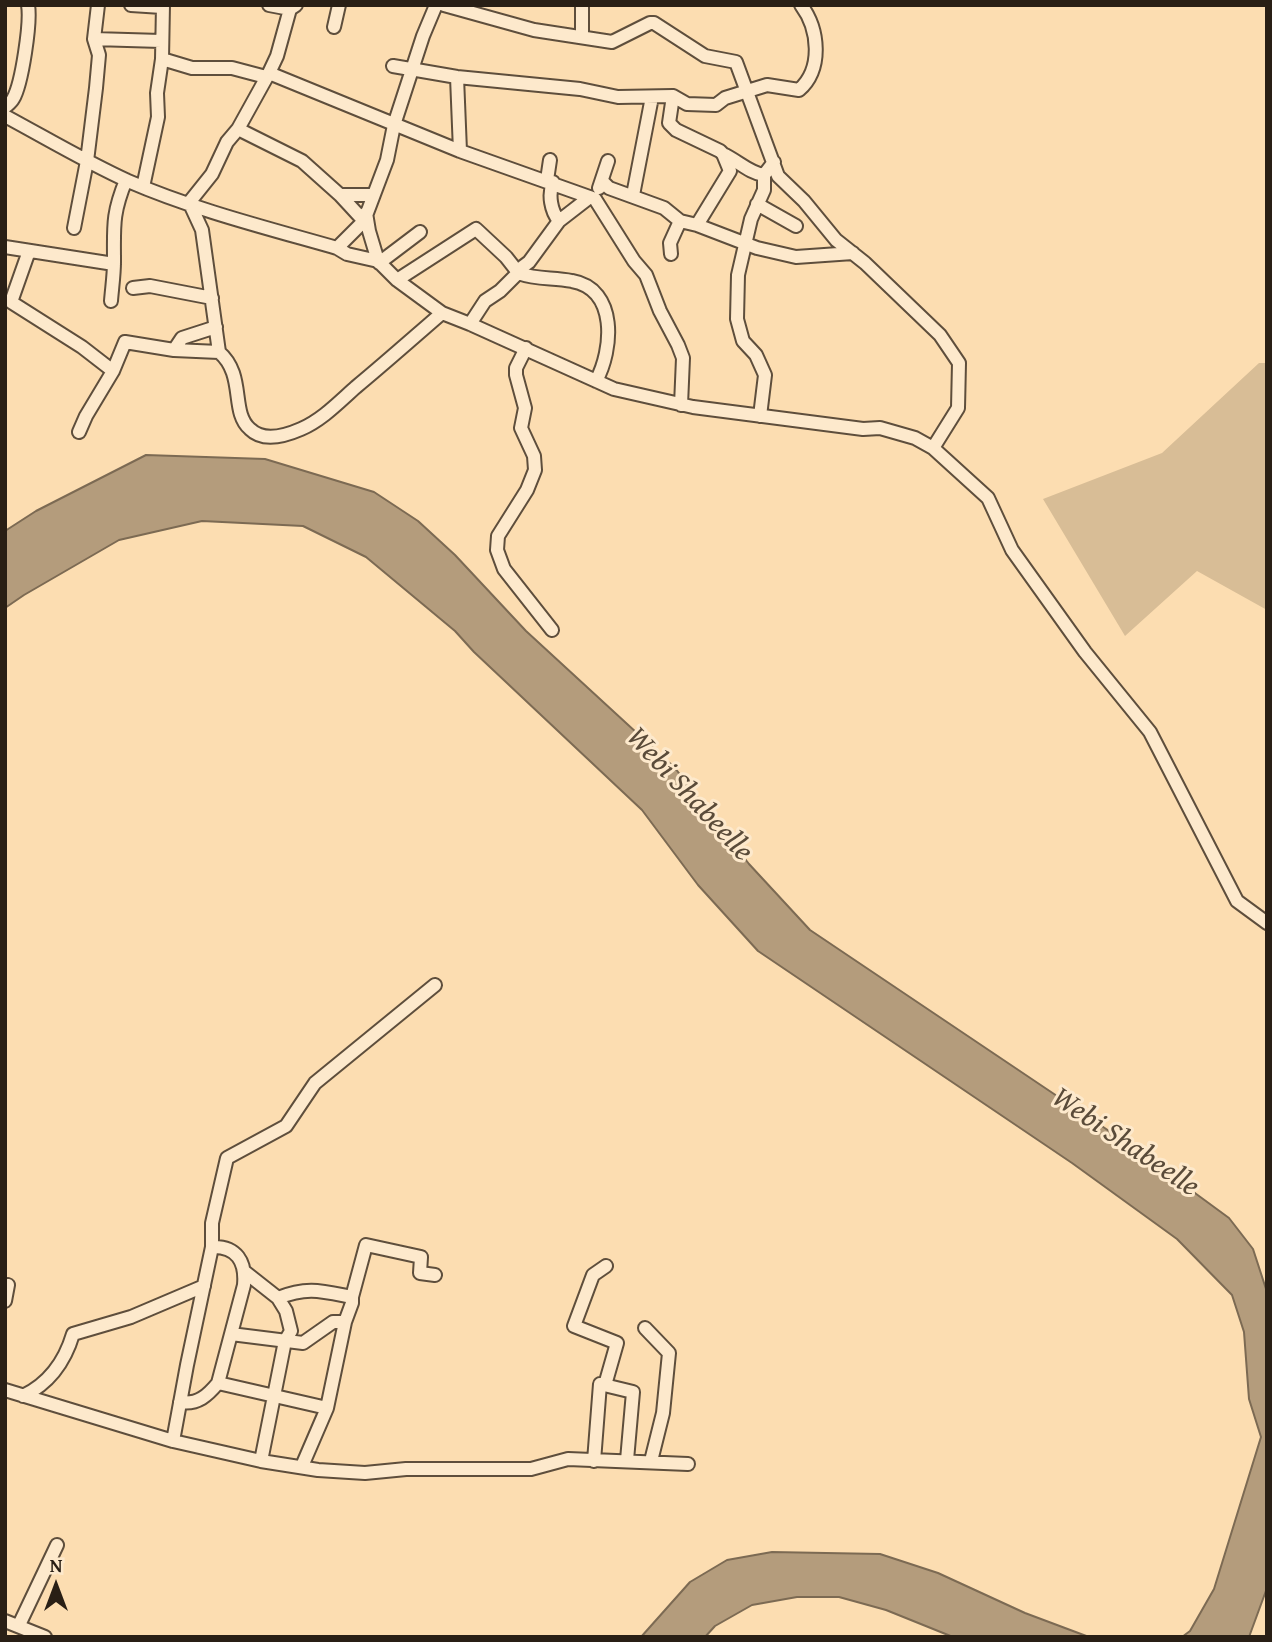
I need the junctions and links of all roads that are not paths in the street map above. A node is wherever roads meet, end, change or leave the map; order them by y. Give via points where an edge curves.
1 (28, 5) edge
2 (98, 5) edge
3 (131, 5) edge
4 (269, 5) edge
5 (339, 5) edge
6 (436, 5) edge
7 (444, 5) edge
8 (582, 5) edge
9 (801, 5) edge
10 (162, 6) edge
11 (293, 7) edge
12 (334, 27) dead end
13 (582, 37) junction
14 (94, 40) junction
15 (161, 41) junction
16 (162, 59) junction
17 (393, 66) dead end
18 (412, 69) junction
19 (268, 75) junction
20 (457, 77) junction
21 (747, 93) junction
22 (673, 96) junction
23 (652, 97) junction
24 (5, 107) edge
25 (5, 116) edge
26 (394, 125) junction
27 (238, 129) junction
28 (460, 151) junction
29 (723, 154) junction
30 (87, 160) junction
31 (550, 160) dead end
32 (608, 161) dead end
33 (774, 162) junction
34 (764, 175) junction
35 (126, 180) junction
36 (550, 181) junction
37 (602, 181) junction
38 (142, 187) junction
39 (340, 195) junction
40 (373, 195) junction
41 (633, 195) junction
42 (592, 198) junction
43 (189, 204) junction
44 (757, 204) junction
45 (365, 216) junction
46 (559, 221) junction
47 (680, 221) junction
48 (697, 225) junction
49 (796, 226) dead end
50 (74, 228) dead end
51 (420, 232) dead end
52 (744, 242) junction
53 (5, 247) edge
54 (337, 248) junction
55 (29, 251) junction
56 (512, 253) dead end
57 (853, 253) junction
58 (671, 254) dead end
59 (379, 262) junction
60 (114, 264) junction
61 (518, 272) junction
62 (397, 279) junction
63 (133, 288) dead end
64 (212, 298) junction
65 (8, 301) edge
66 (111, 301) dead end
67 (442, 313) junction
68 (470, 324) junction
69 (216, 327) junction
70 (526, 348) junction
71 (174, 350) junction
72 (219, 352) junction
73 (113, 371) junction
74 (596, 382) junction
75 (681, 405) junction
76 (760, 416) junction
77 (79, 432) dead end
78 (933, 448) junction
79 (552, 630) dead end
80 (1267, 923) edge
81 (435, 985) dead end
82 (212, 1247) junction
83 (606, 1266) dead end
84 (245, 1272) junction
85 (435, 1276) dead end
86 (8, 1285) dead end
87 (204, 1286) junction
88 (352, 1297) junction
89 (278, 1298) junction
90 (5, 1301) edge
91 (345, 1322) junction
92 (645, 1328) dead end
93 (231, 1334) junction
94 (285, 1341) junction
95 (218, 1383) junction
96 (605, 1385) junction
97 (5, 1391) edge
98 (274, 1395) junction
99 (23, 1396) junction
100 (180, 1402) junction
101 (327, 1408) junction
102 (173, 1441) junction
103 (627, 1460) junction
104 (261, 1461) junction
105 (594, 1461) junction
106 (651, 1461) junction
107 (688, 1464) dead end
108 (302, 1466) junction
109 (57, 1545) dead end
110 (5, 1621) edge
111 (19, 1625) junction
112 (44, 1637) edge

1 - 24 street via 23,63 13,100
2 - 14 street
3 - 10 street
4 - 11 street
5 - 12 street
6 - 18 street
7 - 13 street via 534,30
8 - 13 street
9 - 21 street via 812,23 816,62 806,84 799,90 767,85
10 - 15 street
11 - 19 street
13 - 21 street via 612,42 654,23 705,56 736,62
14 - 15 street
14 - 30 street via 99,55
15 - 16 street
16 - 19 street via 192,68 232,68
16 - 38 street via 158,117
17 - 18 street
18 - 20 street
18 - 26 street
19 - 26 street
19 - 27 street
20 - 23 street
20 - 28 street
21 - 22 street via 716,105 687,103
21 - 33 street
22 - 23 street
22 - 29 street via 669,123
23 - 41 street
25 - 30 street
26 - 28 street
26 - 40 street
27 - 39 street via 302,161
27 - 43 street
28 - 36 street
29 - 34 street
29 - 48 street via 730,172
30 - 35 street
30 - 50 street
31 - 36 street
32 - 37 street
33 - 34 street
33 - 57 street via 778,176
34 - 44 street via 764,190
35 - 38 street
35 - 60 street via 113,225
36 - 42 street
36 - 46 street via 553,214
37 - 41 street
37 - 42 street
38 - 43 street
39 - 40 street
39 - 45 street
40 - 45 street
41 - 47 street via 664,208
42 - 46 street
42 - 75 street via 646,275 678,345 683,358
43 - 54 street
43 - 64 street via 202,230
44 - 49 street
44 - 52 street
45 - 54 street
45 - 59 street
46 - 61 street
47 - 48 street
47 - 58 street via 670,243
48 - 52 street
51 - 59 street
52 - 57 street via 796,257
52 - 76 street via 737,319 743,341 765,375
53 - 55 street
54 - 59 street
55 - 60 street
55 - 65 street
56 - 61 street
57 - 78 street via 940,335 959,363 958,408
59 - 62 street
60 - 66 street
61 - 62 street via 476,229
61 - 68 street via 485,301
61 - 74 street via 535,279 573,281 600,296 608,346
62 - 67 street
63 - 64 street via 150,286
64 - 69 street
65 - 73 street
67 - 68 street
67 - 72 street via 325,414 281,436 264,437 250,430 242,419 234,373
68 - 70 street
69 - 71 street via 182,338
69 - 72 street
70 - 74 street
70 - 79 street via 516,375 525,408 521,428 535,470 498,536 497,550 504,569
71 - 72 street
71 - 73 street via 125,342
73 - 77 street
74 - 75 street
75 - 76 street
76 - 78 street via 880,428
78 - 80 street via 988,498 1012,550 1150,732 1237,901
81 - 82 street via 315,1083 286,1126 228,1158 212,1223
82 - 84 street via 225,1247 238,1256
82 - 87 street
83 - 96 street via 593,1275 574,1326 617,1343
84 - 89 street
84 - 93 street
85 - 88 street via 420,1273 421,1257 366,1245
86 - 90 street
87 - 99 street via 131,1317 74,1334 66,1356 39,1388
87 - 100 street
88 - 89 street via 313,1289
88 - 91 street
89 - 94 street via 291,1331
91 - 94 street via 333,1322 303,1343
91 - 101 street
92 - 106 street via 669,1353 663,1413
93 - 94 street
93 - 95 street
94 - 98 street
95 - 98 street
95 - 100 street via 204,1398
96 - 103 street via 633,1392
96 - 105 street via 600,1384
97 - 99 street
98 - 101 street
98 - 104 street
99 - 102 street
100 - 102 street
101 - 108 street
102 - 104 street
103 - 105 street
103 - 106 street
104 - 108 street
105 - 108 street via 568,1460 531,1469 365,1473
106 - 107 street
109 - 111 street
110 - 111 street
111 - 112 street

